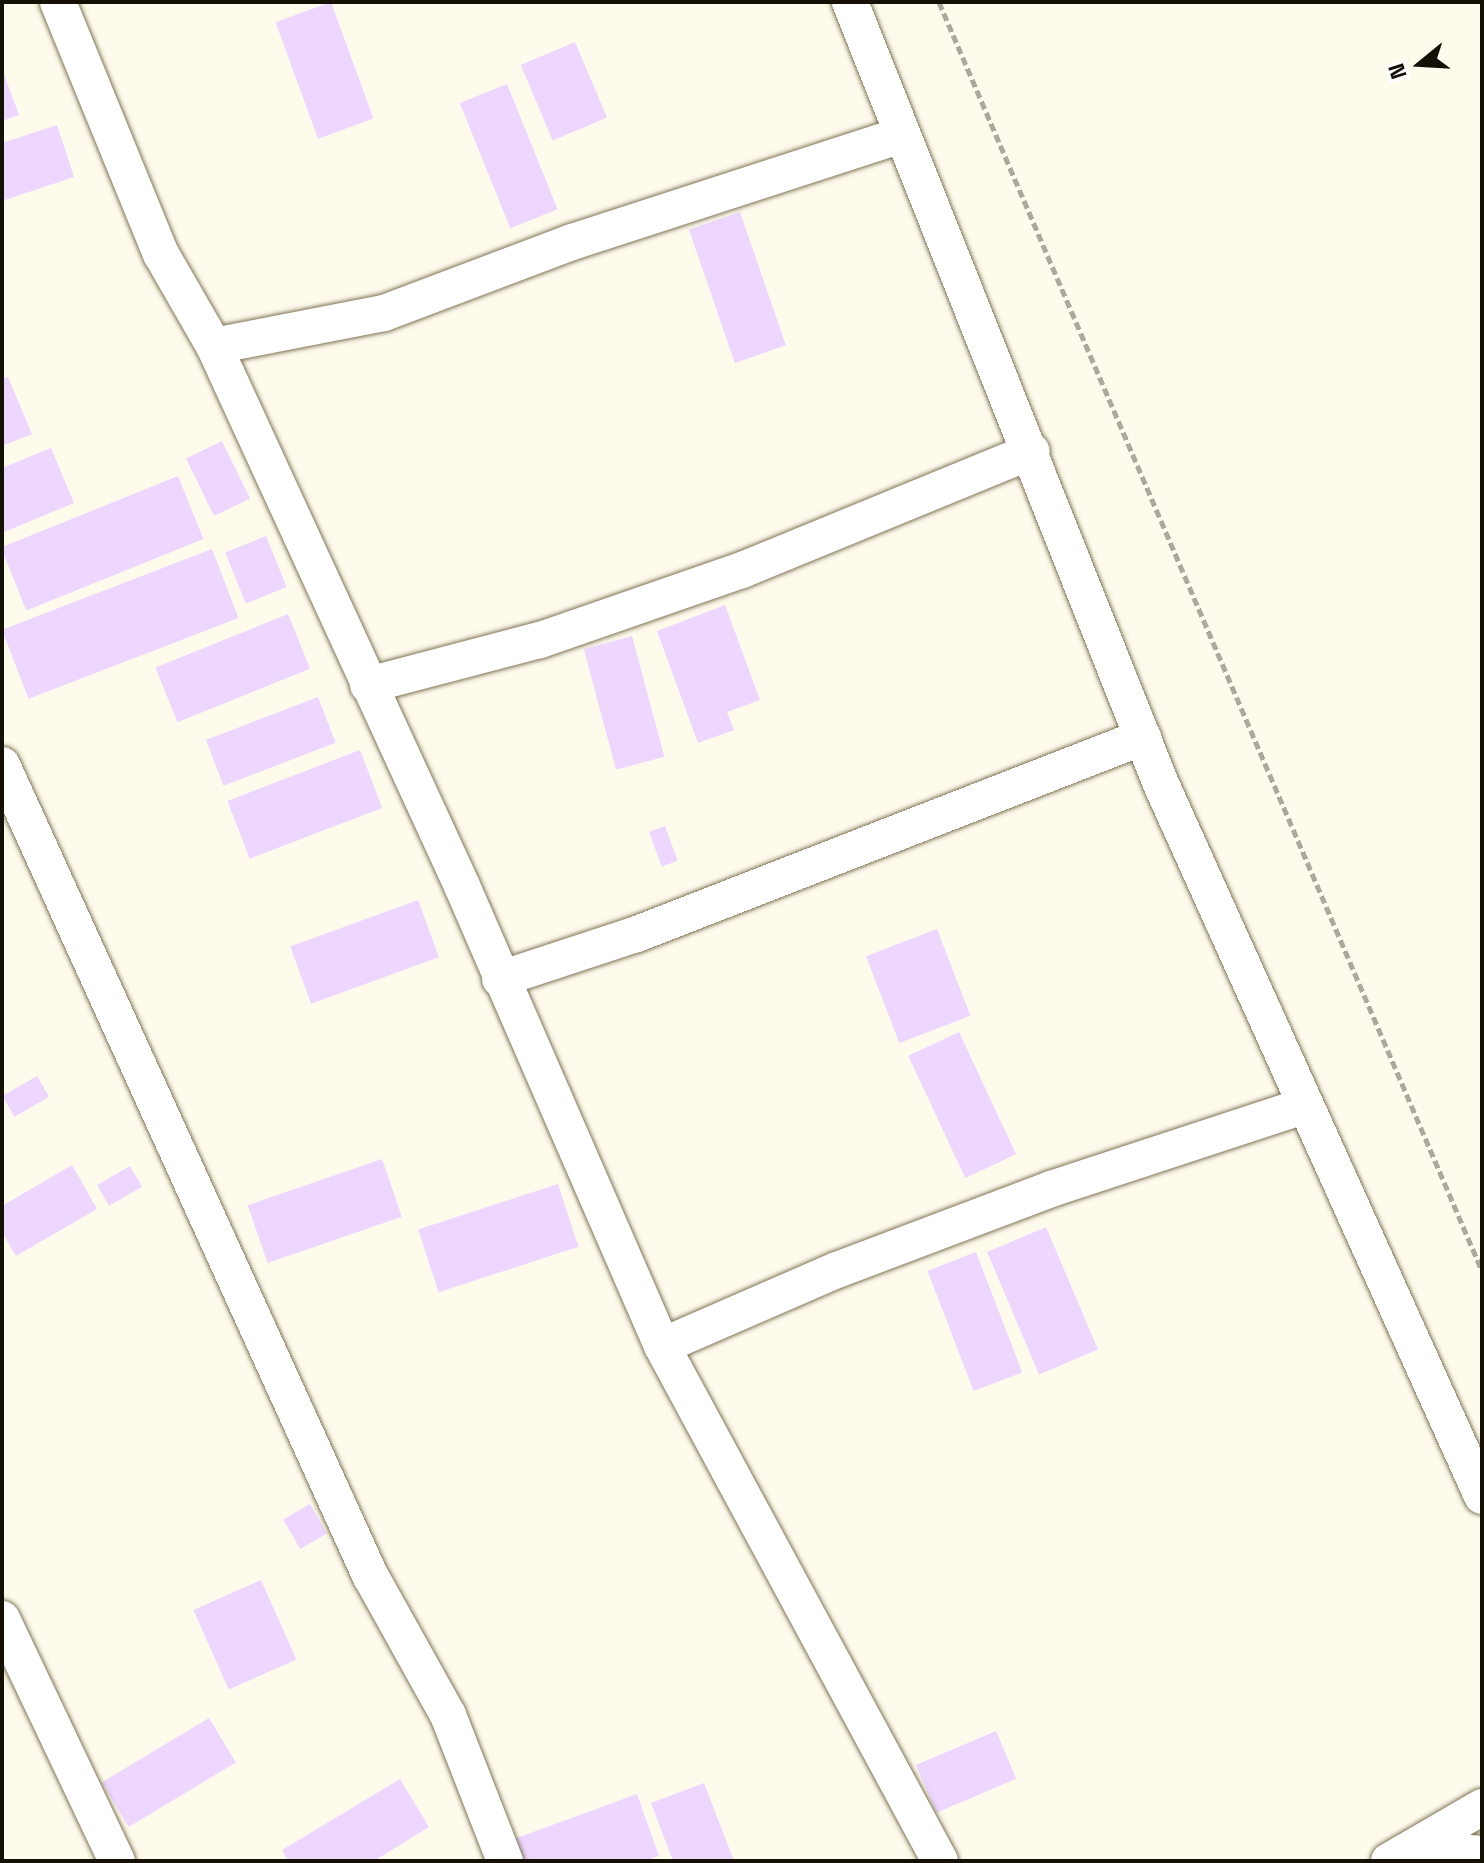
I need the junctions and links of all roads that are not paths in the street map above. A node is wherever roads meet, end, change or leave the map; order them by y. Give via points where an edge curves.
1 (58, 2) edge
2 (850, 2) edge
3 (901, 135) junction
4 (214, 346) junction
5 (1032, 451) junction
6 (368, 685) junction
7 (1143, 737) junction
8 (2, 765) edge
9 (500, 979) junction
10 (1303, 1106) junction
11 (662, 1346) junction
12 (1482, 1496) edge
13 (2, 1619) edge
14 (1482, 1807) edge
15 (1402, 1854) edge
16 (1482, 1854) edge
17 (117, 1861) edge
18 (505, 1861) edge
19 (940, 1861) edge

1 - 4 street via 161,254
2 - 3 street
3 - 4 street via 572,242 384,313
3 - 5 street
4 - 6 street
5 - 6 street via 742,570 540,640
5 - 7 street
6 - 9 street
7 - 9 street via 637,934
7 - 10 street
8 - 18 street via 370,1575 448,1715
9 - 11 street via 539,1054
10 - 11 street via 1051,1189 837,1270
10 - 12 street
11 - 19 street
13 - 17 street
14 - 15 street
15 - 16 street

